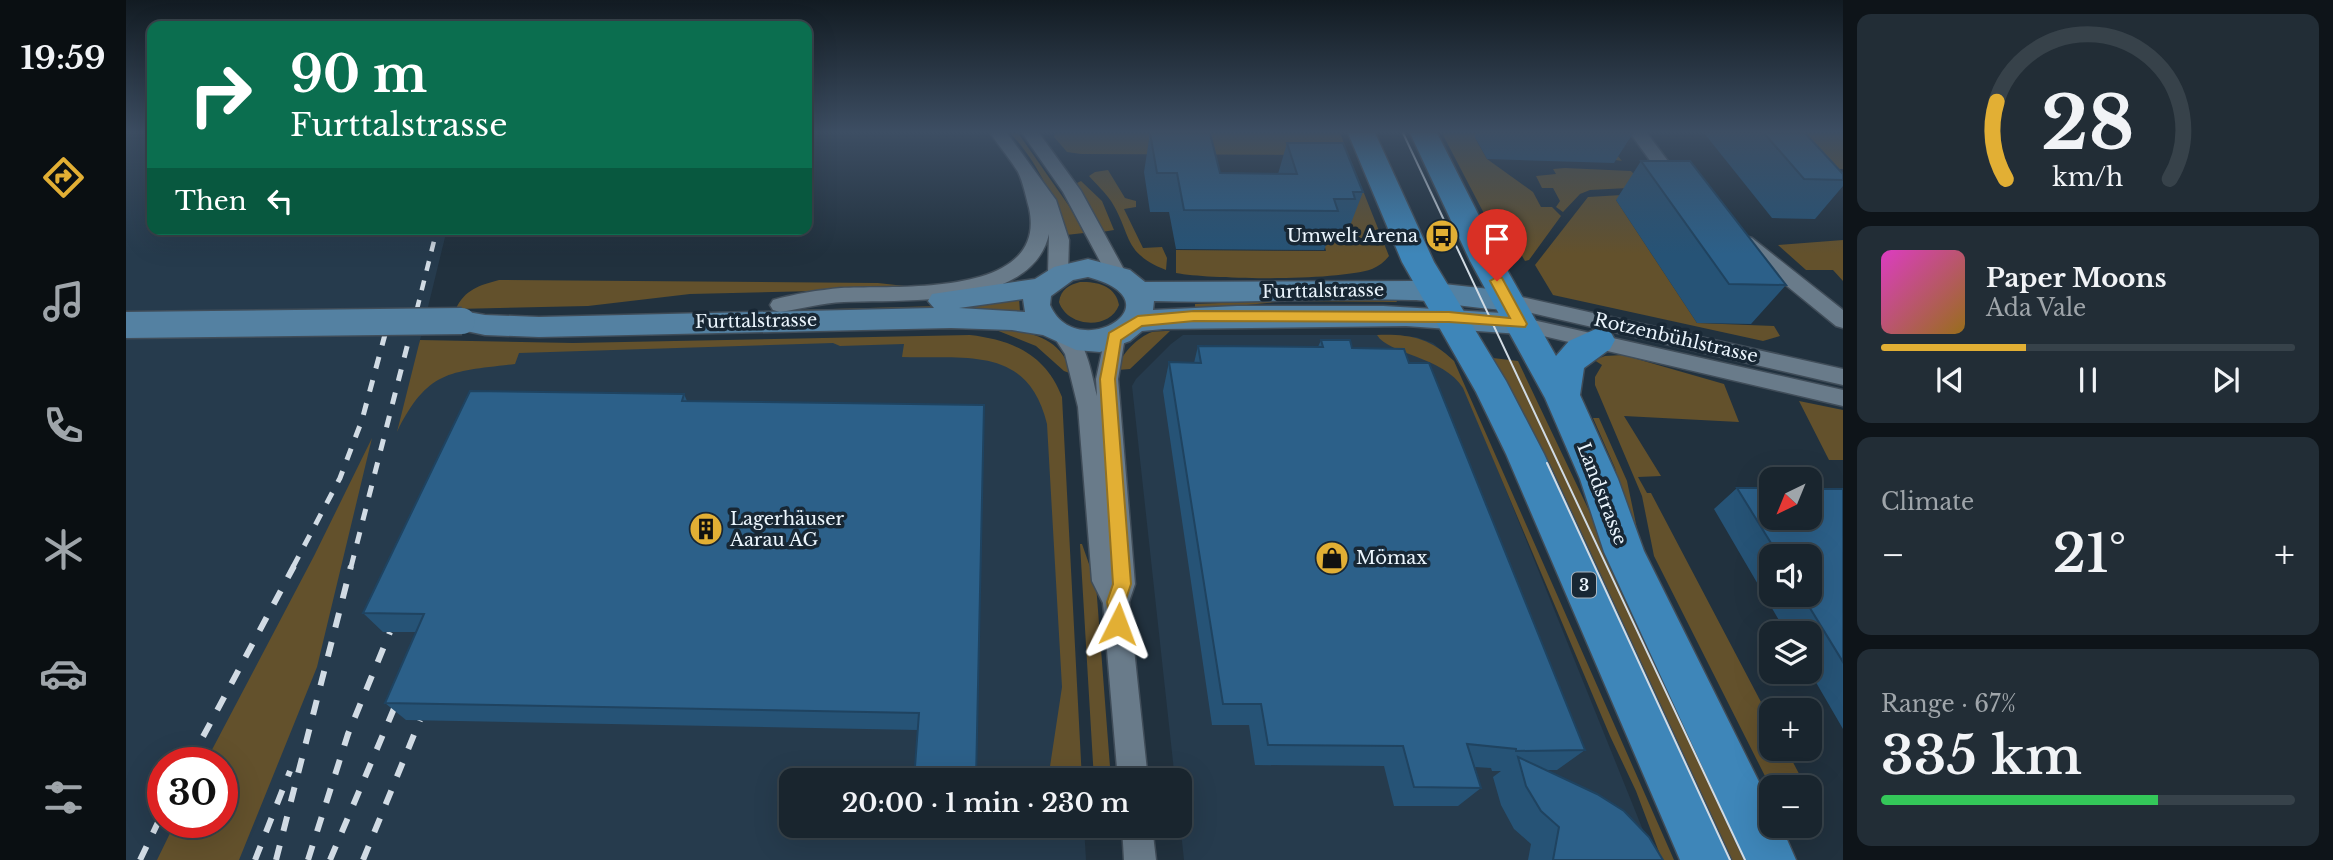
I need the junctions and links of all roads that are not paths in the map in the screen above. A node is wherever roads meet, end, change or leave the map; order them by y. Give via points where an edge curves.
1 (1027, 173) edge
2 (1028, 173) edge
3 (1059, 173) edge
4 (1379, 173) edge
5 (1443, 173) edge
6 (1669, 173) edge
7 (1693, 201) edge
8 (1730, 231) edge
9 (1787, 278) junction
10 (1050, 280) junction
11 (1127, 283) junction
12 (1442, 304) junction
13 (780, 305) junction
14 (1514, 312) junction
15 (462, 321) junction
16 (1843, 321) edge
17 (126, 325) edge
18 (1126, 329) junction
19 (1056, 330) junction
20 (1843, 338) edge
21 (1598, 340) junction
22 (1843, 377) edge
23 (1562, 395) junction
24 (1843, 398) edge
25 (1116, 602) junction
26 (1132, 768) edge
27 (1138, 838) edge
28 (1140, 860) edge
29 (1706, 860) edge
30 (1771, 860) edge

1 - 13 street via 1041,222 1038,240 1024,261 1001,277 949,290 841,295
2 - 10 street via 1047,200 1060,240
3 - 11 street
4 - 12 main road, 3
5 - 14 main road, Landstrasse
6 - 7 street
8 - 9 street
9 - 16 street
9 - 20 street
10 - 11 main road via 1087,268
10 - 13 main road, Furttalstrasse via 948,301
10 - 19 main road via 1037,306
11 - 12 main road, Furttalstrasse via 1190,294
11 - 18 main road via 1142,311
12 - 14 main road, Furttalstrasse
12 - 18 main road, Furttalstrasse via 1219,315
12 - 29 main road, 3 via 1525,454
13 - 15 main road, Furttalstrasse via 540,312
14 - 21 street, Rotzenbühlstrasse
14 - 22 street, Rotzenbühlstrasse
14 - 23 main road, Landstrasse
15 - 17 main road, Furttalstrasse, bridge
15 - 19 main road, Furttalstrasse via 539,327 951,317 1012,320
18 - 19 main road via 1092,340
18 - 25 street via 1107,379 1122,584
19 - 25 street via 1075,352 1089,407 1105,581
21 - 23 main road via 1566,366
21 - 24 street, Rotzenbühlstrasse
23 - 30 main road, Landstrasse via 1632,570
25 - 26 street
27 - 28 street

